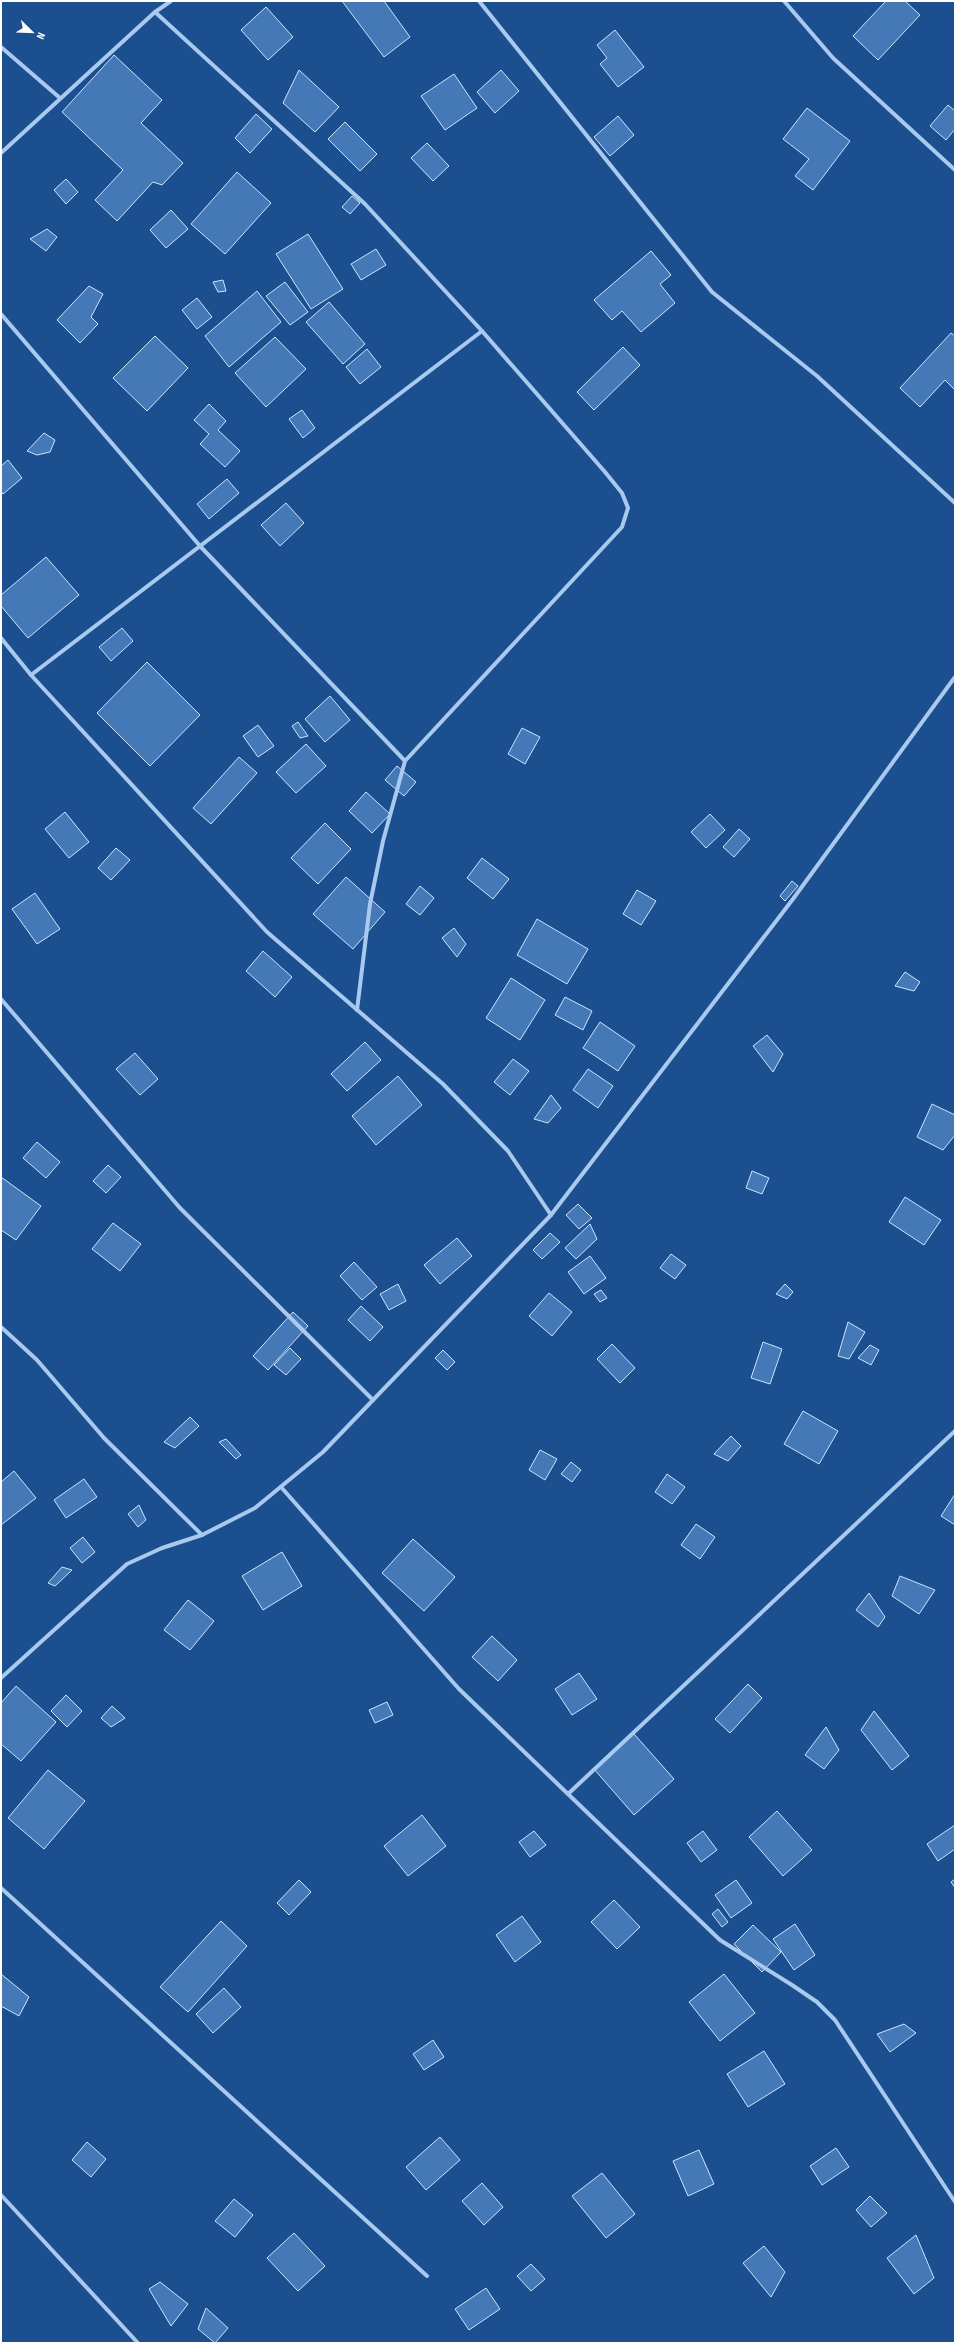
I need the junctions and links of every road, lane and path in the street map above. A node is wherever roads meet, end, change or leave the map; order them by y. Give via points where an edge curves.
1 (172, 1) edge
2 (479, 1) edge
3 (784, 1) edge
4 (155, 12) junction
5 (1, 47) edge
6 (60, 98) junction
7 (1, 153) edge
8 (955, 170) edge
9 (1, 314) edge
10 (482, 331) junction
11 (955, 503) edge
12 (200, 546) junction
13 (1, 638) edge
14 (31, 675) junction
15 (955, 677) edge
16 (405, 761) junction
17 (1, 999) edge
18 (357, 1010) junction
19 (551, 1215) junction
20 (1, 1327) edge
21 (373, 1400) junction
22 (955, 1431) edge
23 (281, 1487) junction
24 (202, 1535) junction
25 (1, 1678) edge
26 (568, 1794) junction
27 (1, 1888) edge
28 (1, 2195) edge
29 (955, 2202) edge
30 (427, 2276) dead end
31 (138, 2343) edge

1 - 4 street
2 - 11 street via 712,292 817,376
3 - 8 street via 833,58
4 - 6 street
4 - 10 street via 365,204
5 - 6 street
6 - 7 street
9 - 12 street
10 - 12 street
10 - 16 street via 622,493 628,508 622,527
12 - 14 street
12 - 16 street
13 - 14 street
14 - 18 street via 267,932
15 - 19 street via 793,899
16 - 18 street via 370,904
17 - 21 street via 180,1208
18 - 19 street via 443,1084 508,1151
19 - 21 street
20 - 24 street via 38,1360 104,1438
21 - 23 street via 323,1452
22 - 26 street
23 - 24 street via 255,1508
23 - 26 street via 459,1689
24 - 25 street via 162,1548 127,1564
26 - 29 street via 720,1940 817,2002 834,2020
27 - 30 street
28 - 31 street

